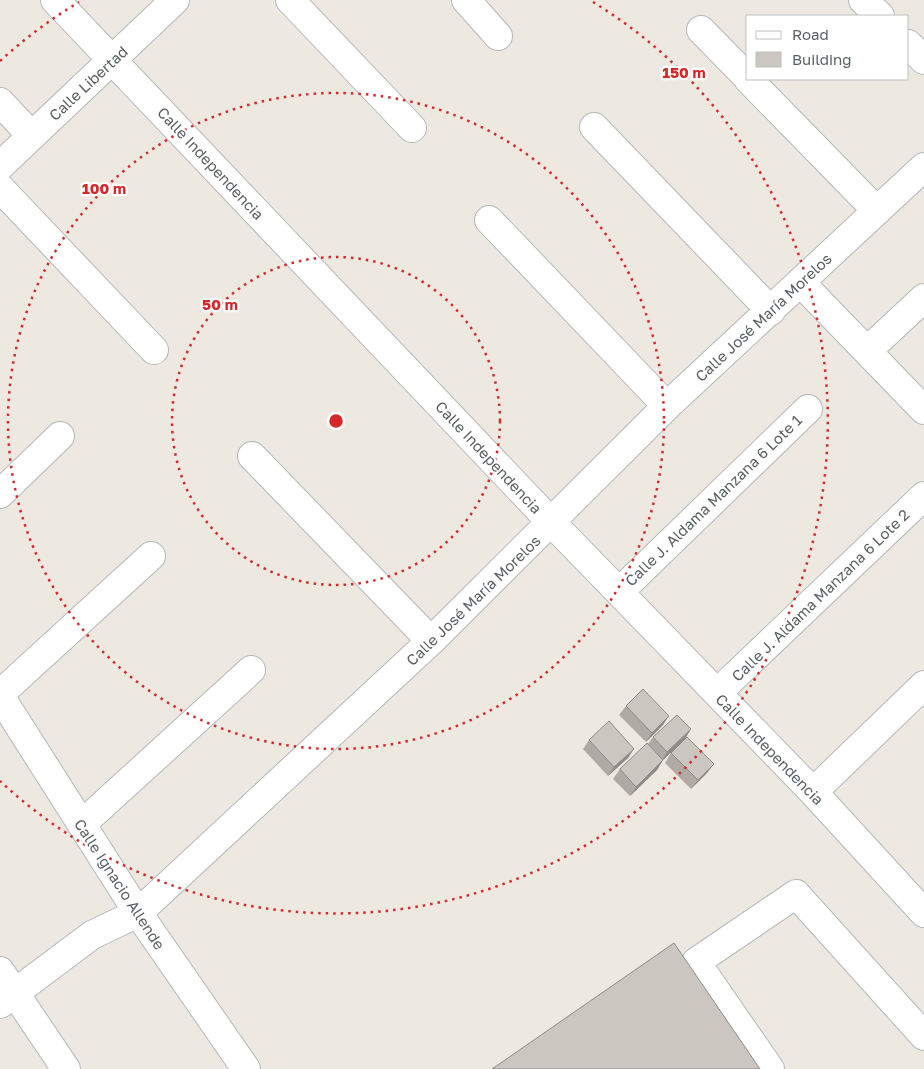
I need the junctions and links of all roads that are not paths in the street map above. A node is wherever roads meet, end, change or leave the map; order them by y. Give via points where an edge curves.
1 (55, 0) edge
2 (175, 0) edge
3 (290, 0) edge
4 (466, 0) edge
5 (863, 0) edge
6 (879, 15) edge
7 (701, 30) dead end
8 (498, 36) dead end
9 (909, 45) edge
10 (113, 60) junction
11 (924, 60) edge
12 (746, 77) edge
13 (749, 80) edge
14 (0, 102) edge
15 (594, 127) dead end
16 (412, 128) dead end
17 (32, 136) junction
18 (0, 166) edge
19 (924, 168) edge
20 (0, 188) edge
21 (877, 211) junction
22 (488, 220) dead end
23 (801, 283) junction
24 (924, 298) edge
25 (771, 311) junction
26 (154, 350) dead end
27 (867, 351) junction
28 (666, 406) junction
29 (808, 409) dead end
30 (924, 410) edge
31 (60, 436) dead end
32 (252, 456) dead end
33 (0, 494) edge
34 (924, 496) edge
35 (552, 523) junction
36 (150, 556) dead end
37 (618, 592) junction
38 (431, 641) junction
39 (251, 670) dead end
40 (924, 685) edge
41 (717, 693) junction
42 (0, 695) edge
43 (813, 792) junction
44 (82, 824) junction
45 (138, 913) junction
46 (924, 913) edge
47 (0, 971) edge
48 (8, 999) edge
49 (924, 1036) edge
50 (66, 1069) edge
51 (246, 1069) edge
52 (770, 1069) edge

1 - 10 street, Calle Independencia
2 - 10 street, Calle Libertad
3 - 16 street
4 - 8 street
5 - 6 street
7 - 12 street
9 - 11 street
10 - 17 street, Calle Libertad
10 - 35 street, Calle Independencia
13 - 21 street
14 - 17 street
15 - 25 street
17 - 18 street, Calle Libertad
19 - 21 street, Calle José María Morelos
20 - 26 street
21 - 23 street, Calle José María Morelos
22 - 28 street
23 - 25 street, Calle José María Morelos
23 - 27 street
24 - 27 street
25 - 28 street, Calle José María Morelos
27 - 30 street
28 - 35 street, Calle José María Morelos
29 - 37 street, Calle J. Aldama Manzana 6 Lote 1
31 - 33 street
32 - 38 street
34 - 41 street, Calle J. Aldama Manzana 6 Lote 2
35 - 37 street, Calle Independencia
35 - 38 street, Calle José María Morelos
36 - 42 street
37 - 41 street, Calle Independencia
38 - 45 street, Calle José María Morelos
39 - 44 street
40 - 43 street
41 - 43 street, Calle Independencia
42 - 44 street, Calle Ignacio Allende
43 - 46 street, Calle Independencia
44 - 45 street, Calle Ignacio Allende
45 - 48 street, Calle José María Morelos via 92,935
45 - 51 street, Calle Ignacio Allende
47 - 48 street
48 - 50 street
49 - 52 street via 796,894 696,962

